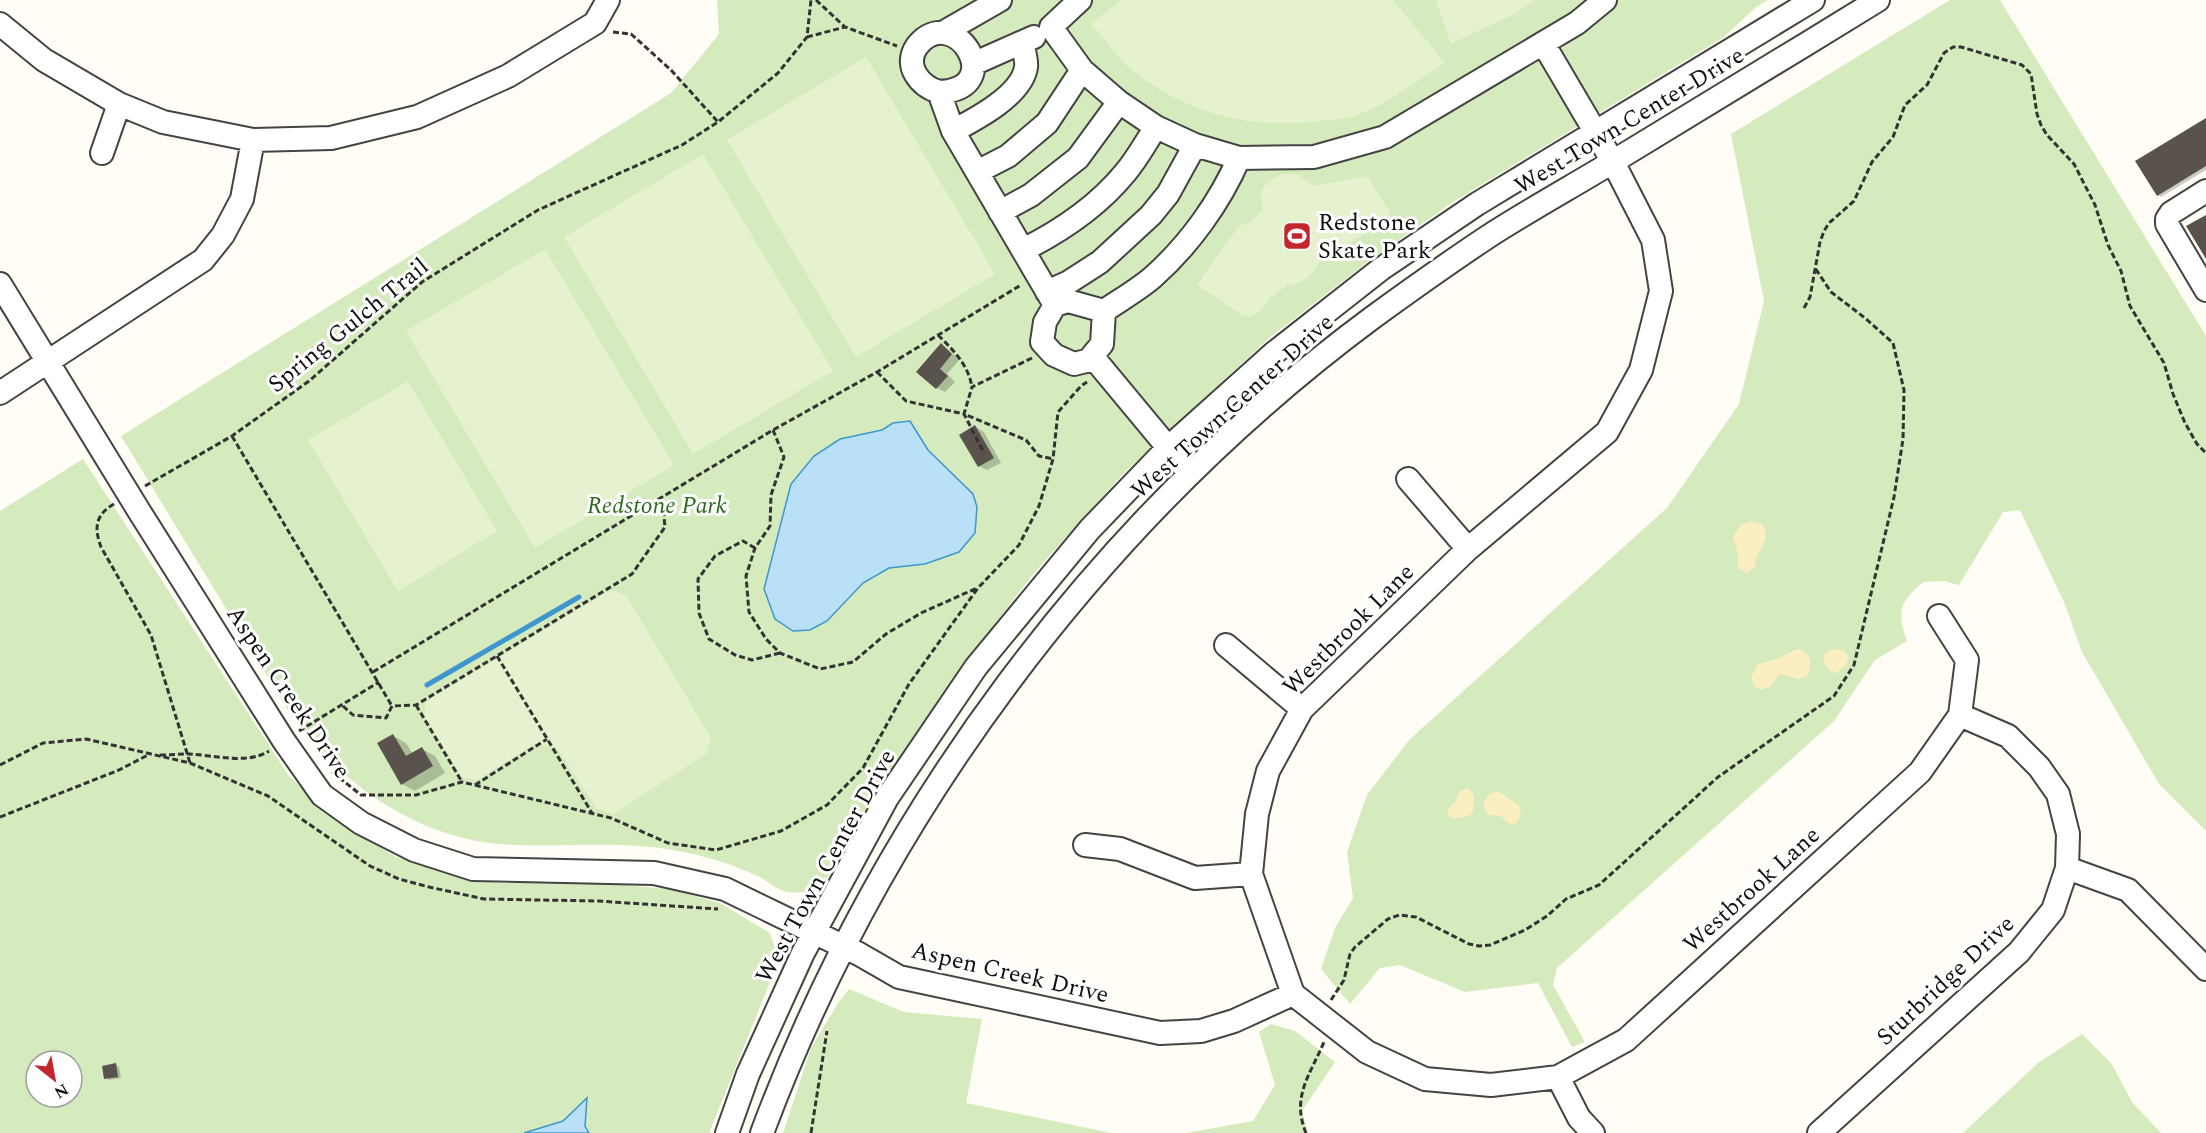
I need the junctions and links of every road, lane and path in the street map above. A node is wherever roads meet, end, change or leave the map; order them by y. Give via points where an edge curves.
1 (608, 0) edge
2 (811, 0) edge
3 (816, 0) edge
4 (1000, 0) edge
5 (1080, 0) edge
6 (1605, 0) edge
7 (1813, 0) edge
8 (1878, 0) edge
9 (595, 23) junction
10 (0, 24) edge
11 (845, 27) junction
12 (1051, 27) junction
13 (946, 32) junction
14 (807, 37) junction
15 (1543, 43) junction
16 (1022, 44) junction
17 (898, 46) dead end
18 (973, 64) junction
19 (1082, 70) junction
20 (939, 92) junction
21 (1119, 102) junction
22 (119, 104) junction
23 (718, 122) junction
24 (1156, 127) junction
25 (953, 131) junction
26 (1596, 132) junction
27 (254, 140) junction
28 (1195, 145) junction
29 (102, 153) dead end
30 (1239, 158) junction
31 (1613, 162) junction
32 (977, 172) junction
33 (2206, 192) edge
34 (1000, 212) junction
35 (1023, 250) junction
36 (1815, 268) junction
37 (1026, 281) dead end
38 (0, 284) edge
39 (2206, 290) edge
40 (1051, 299) junction
41 (1804, 308) dead end
42 (1104, 311) junction
43 (937, 335) junction
44 (1036, 356) dead end
45 (47, 363) junction
46 (1100, 365) junction
47 (877, 372) junction
48 (972, 387) junction
49 (0, 393) edge
50 (964, 414) junction
51 (773, 430) junction
52 (232, 436) junction
53 (1168, 448) junction
54 (984, 453) dead end
55 (2206, 453) edge
56 (1053, 459) junction
57 (1190, 474) junction
58 (1408, 479) dead end
59 (129, 495) junction
60 (662, 497) junction
61 (755, 548) junction
62 (1468, 549) junction
63 (978, 588) junction
64 (1940, 616) dead end
65 (1226, 645) dead end
66 (780, 653) junction
67 (496, 656) junction
68 (374, 672) junction
69 (416, 705) junction
70 (343, 706) dead end
71 (392, 706) junction
72 (1302, 709) junction
73 (1960, 715) junction
74 (547, 739) junction
75 (150, 754) dead end
76 (190, 763) dead end
77 (328, 768) dead end
78 (462, 782) junction
79 (475, 785) junction
80 (592, 813) junction
81 (0, 817) edge
82 (1085, 845) dead end
83 (2067, 868) junction
84 (1251, 874) junction
85 (814, 932) junction
86 (844, 946) junction
87 (2206, 969) edge
88 (1293, 994) junction
89 (828, 1024) dead end
90 (1331, 1024) junction
91 (1558, 1077) junction
92 (727, 1133) edge
93 (762, 1133) edge
94 (811, 1133) edge
95 (1306, 1133) edge
96 (1593, 1133) edge
97 (1819, 1133) edge

1 - 9 street
2 - 14 path
3 - 11 path
4 - 13 street
5 - 12 street
6 - 15 street
7 - 26 street, West Town Center Drive
8 - 31 street, West Town Center Drive
9 - 23 path via 611,32 631,34
9 - 27 street via 508,76 417,117 331,138
10 - 22 street via 44,60
11 - 14 path
11 - 17 path
12 - 16 street
12 - 19 street
13 - 18 street via 963,39
13 - 20 street via 925,37 912,62 916,77 926,88
14 - 23 path, Spring Gulch Trail via 778,73
15 - 26 street, Westbrook Lane
15 - 30 street via 1385,137 1314,157
16 - 18 street
16 - 25 street via 1027,66 1020,84 984,114
18 - 20 street via 964,84 949,92
19 - 21 street
19 - 32 street via 1047,123 1008,156
20 - 25 street
21 - 24 street
21 - 34 street via 1078,158 1030,195
22 - 27 street via 163,122
22 - 29 street
23 - 52 path, Spring Gulch Trail via 682,145 538,210 422,282 309,381
24 - 28 street
24 - 35 street via 1105,195 1051,236
25 - 32 street
26 - 31 street, Westbrook Lane
26 - 53 street, West Town Center Drive via 1477,204 1381,269 1274,352
27 - 45 street via 242,199 223,235 203,260
28 - 30 street
28 - 40 street via 1168,194 1150,215 1100,262
30 - 42 street via 1227,185 1181,250 1151,278
31 - 57 street, West Town Center Drive via 1487,237 1371,319 1296,378
31 - 62 street, Westbrook Lane via 1653,240 1661,291 1641,370 1607,432
32 - 34 street
33 - 39 street via 2167,219
34 - 35 street
35 - 40 street
36 - 41 path
36 - 55 path via 1824,231 1854,201 1872,162 1893,137 1902,110 1928,85 1944,53 1961,47 2022,65 2031,74 2041,125 2074,164 2096,205 2130,306 2164,363 2185,423
36 - 90 path via 1831,292 1893,343 1904,390 1903,439 1894,497 1854,665 1845,680 1834,696 1718,777 1599,885 1566,899 1525,930 1479,946 1416,917 1399,915 1388,919 1350,954 1344,980 1326,1008
37 - 43 path
38 - 45 street, Aspen Creek Drive
40 - 42 street
40 - 46 street via 1042,342 1054,355 1074,364
42 - 46 street via 1102,344 1092,356
43 - 47 path
43 - 48 path via 957,354 970,374
44 - 48 path
45 - 49 street
45 - 59 street, Aspen Creek Drive
46 - 53 street
46 - 56 path via 1058,412
47 - 50 path via 906,401
47 - 51 path
48 - 50 path
50 - 54 path
50 - 56 path via 1026,441 1039,456
51 - 60 path
51 - 61 path via 784,457 771,495 770,526
52 - 59 path, Spring Gulch Trail
52 - 68 path
53 - 57 street
53 - 85 street, West Town Center Drive via 1090,529 976,667 887,798
56 - 63 path via 1039,506 1019,545
57 - 86 street, West Town Center Drive via 1099,570 1035,647 921,808
58 - 62 street
59 - 76 path, Spring Gulch Trail via 107,508 98,520 96,532 151,635
59 - 85 street, Aspen Creek Drive via 322,795 361,823 414,850 473,869 654,873 725,889
60 - 67 path via 665,527 632,574
60 - 68 path
61 - 66 path via 746,576 750,612 766,639
61 - 66 path via 743,541 715,556 698,579 699,613 709,639 735,655 752,660
62 - 72 street, Westbrook Lane
63 - 66 path via 921,613 886,634 853,662 820,669
63 - 80 path via 909,684 863,768 827,805 781,831 716,850 668,843
64 - 73 street, Westbrook Lane via 1967,660
65 - 72 street
67 - 69 path
67 - 74 path
68 - 71 path
69 - 71 path
69 - 78 path
70 - 71 path via 352,715 386,718
72 - 84 street, Westbrook Lane via 1268,771 1257,814
73 - 83 street, Sturbridge Drive via 2008,736 2039,767 2058,794 2068,834
73 - 91 street, Westbrook Lane via 1920,772 1626,1040
74 - 79 path
74 - 80 path
75 - 81 path
77 - 78 path via 361,795 416,795
78 - 79 path
79 - 80 path
82 - 84 street via 1120,849 1195,878
83 - 87 street via 2128,890
83 - 97 street, Sturbridge Drive via 2053,910 2019,952
84 - 88 street, Westbrook Lane
85 - 86 street, Aspen Creek Drive
85 - 92 street, West Town Center Drive via 748,1074
86 - 88 street, Aspen Creek Drive via 899,977 1160,1033 1201,1031 1234,1021
86 - 93 street, West Town Center Drive via 798,1041
88 - 90 street, Westbrook Lane
89 - 94 path
90 - 91 street, Westbrook Lane via 1367,1052 1425,1079 1491,1085
90 - 95 path via 1300,1097
91 - 96 street via 1579,1118

